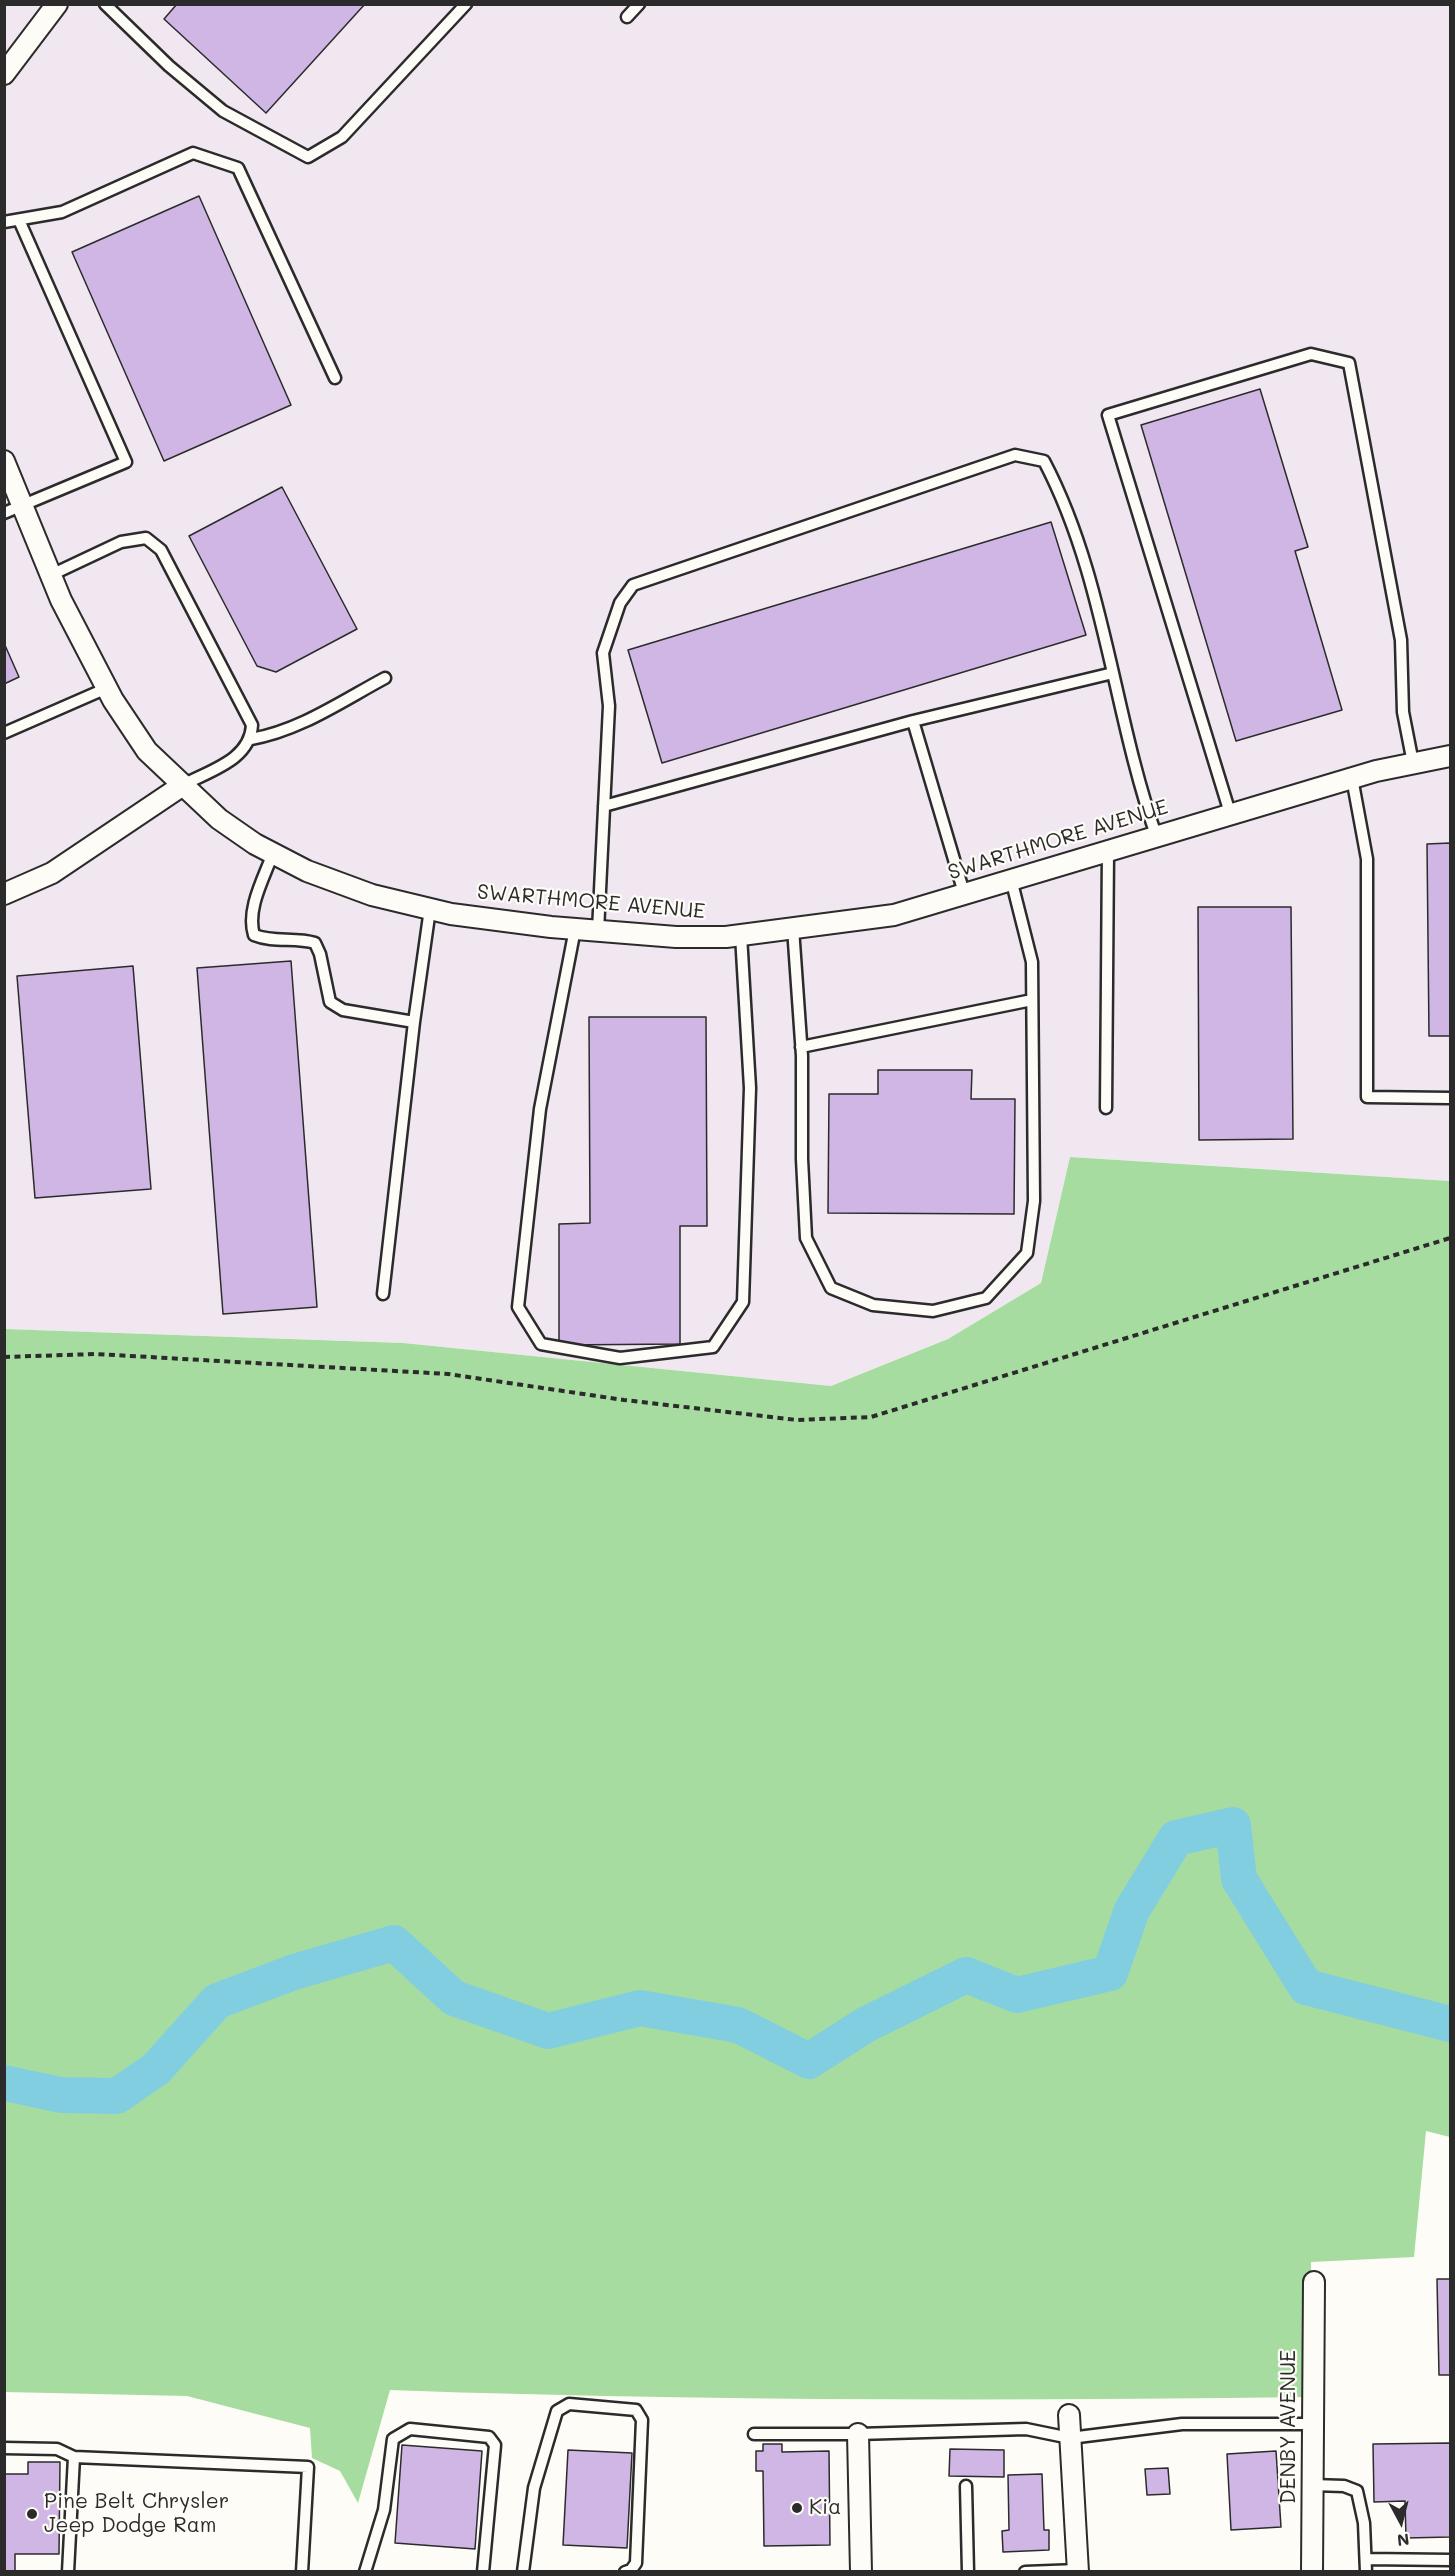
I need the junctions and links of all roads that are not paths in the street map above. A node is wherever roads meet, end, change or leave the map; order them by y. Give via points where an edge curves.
1 (57, 4) edge
2 (105, 4) edge
3 (466, 4) edge
4 (639, 4) edge
5 (627, 17) dead end
6 (4, 74) edge
7 (19, 220) junction
8 (4, 222) edge
9 (335, 378) dead end
10 (4, 461) edge
11 (13, 509) edge
12 (51, 575) junction
13 (1113, 673) junction
14 (385, 678) dead end
15 (107, 688) junction
16 (913, 722) junction
17 (4, 733) edge
18 (251, 739) junction
19 (1450, 756) edge
20 (1413, 763) junction
21 (1352, 778) junction
22 (183, 785) junction
23 (604, 806) junction
24 (1230, 813) junction
25 (1156, 835) junction
26 (1108, 850) junction
27 (273, 853) junction
28 (1011, 879) junction
29 (964, 893) junction
30 (4, 894) edge
31 (430, 909) junction
32 (793, 928) junction
33 (575, 929) junction
34 (598, 931) junction
35 (741, 935) junction
36 (1032, 1000) junction
37 (414, 1022) junction
38 (801, 1047) junction
39 (1450, 1098) edge
40 (1106, 1108) dead end
41 (383, 1294) dead end
42 (1314, 2282) dead end
43 (1069, 2415) dead end
44 (1312, 2424) junction
45 (754, 2434) dead end
46 (858, 2434) junction
47 (1070, 2438) junction
48 (4, 2448) edge
49 (74, 2457) junction
50 (1312, 2485) junction
51 (966, 2486) dead end
52 (1365, 2559) junction
53 (1450, 2560) edge
54 (68, 2571) edge
55 (302, 2571) edge
56 (365, 2571) edge
57 (483, 2571) edge
58 (523, 2571) edge
59 (625, 2571) edge
60 (861, 2571) edge
61 (968, 2571) edge
62 (1024, 2571) edge
63 (1078, 2571) edge
64 (1312, 2571) edge
65 (1366, 2571) edge

1 - 6 street
2 - 3 lane via 223,111 308,157 342,137
4 - 5 lane
7 - 8 lane
7 - 9 lane via 62,212 193,153 238,168
7 - 11 lane via 126,462
10 - 11 street, SWARTHMORE AVENUE
11 - 12 street, SWARTHMORE AVENUE
12 - 15 street, SWARTHMORE AVENUE
12 - 18 lane via 121,542 146,538 161,550 252,725
13 - 16 lane
13 - 23 lane via 1077,541 1054,481 1044,461 1015,455 633,585 620,603 603,653 609,706
13 - 25 lane via 1139,788
14 - 18 lane via 275,735
15 - 17 lane
15 - 22 street, SWARTHMORE AVENUE via 147,751
16 - 23 lane
16 - 29 lane
18 - 22 lane via 241,754
19 - 20 street, SWARTHMORE AVENUE
20 - 21 street, SWARTHMORE AVENUE
20 - 24 lane via 1403,712 1401,640 1349,363 1311,354 1108,415
21 - 24 street, SWARTHMORE AVENUE
21 - 39 lane via 1367,859 1367,1097
22 - 27 street, SWARTHMORE AVENUE via 219,819
22 - 30 street via 52,873
23 - 34 lane
24 - 25 street, SWARTHMORE AVENUE
25 - 26 street, SWARTHMORE AVENUE
26 - 28 street, SWARTHMORE AVENUE
26 - 40 lane
27 - 31 street, SWARTHMORE AVENUE via 307,871 372,895
27 - 37 lane via 253,909 254,935 267,940 304,940 315,944 330,1002 343,1010
28 - 29 street, SWARTHMORE AVENUE
28 - 36 lane via 1032,962
29 - 32 street, SWARTHMORE AVENUE via 894,915
31 - 33 street, SWARTHMORE AVENUE
31 - 37 lane
32 - 35 street, SWARTHMORE AVENUE
32 - 38 lane
33 - 34 street, SWARTHMORE AVENUE
33 - 35 lane via 540,1109 518,1307 541,1344 620,1358 713,1347 743,1302 750,1088
34 - 35 street, SWARTHMORE AVENUE via 676,937
36 - 38 lane
36 - 38 lane via 1034,1201 1027,1252 986,1299 933,1311 873,1305 831,1288 806,1238
37 - 41 lane
42 - 44 street, DENBY AVENUE
43 - 47 street
44 - 47 lane via 1182,2424
44 - 50 street, DENBY AVENUE
45 - 46 lane
46 - 47 lane via 1026,2429
46 - 60 street
47 - 63 street
48 - 49 lane via 57,2449
49 - 54 lane
49 - 55 lane via 308,2467
50 - 52 lane via 1344,2486 1357,2491 1364,2523
50 - 64 street, DENBY AVENUE
51 - 61 lane
52 - 53 lane
52 - 65 lane
56 - 57 lane via 384,2510 393,2439 410,2429 489,2437 495,2445
58 - 59 lane via 534,2488 557,2411 569,2404 636,2410 642,2420 636,2563
62 - 63 lane

